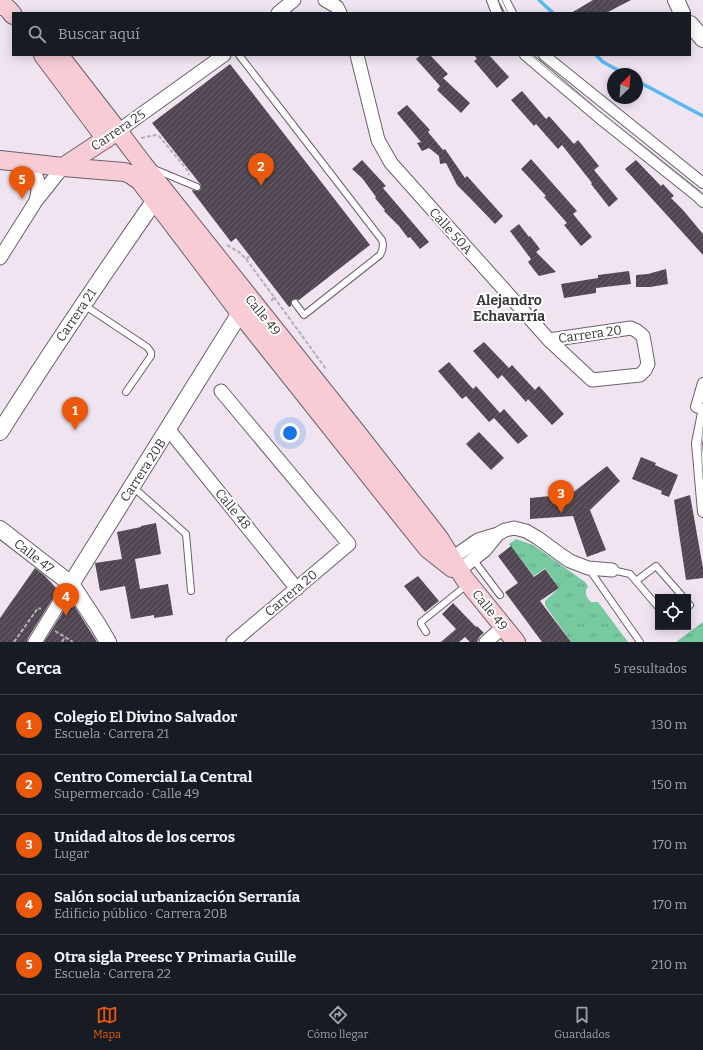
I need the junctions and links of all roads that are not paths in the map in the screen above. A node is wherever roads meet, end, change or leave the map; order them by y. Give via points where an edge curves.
1 (16, 0) edge
2 (294, 0) edge
3 (326, 0) edge
4 (492, 0) edge
5 (504, 0) edge
6 (676, 0) edge
7 (0, 6) edge
8 (26, 12) edge
9 (279, 12) edge
10 (340, 12) edge
11 (497, 12) edge
12 (510, 12) edge
13 (682, 12) edge
14 (12, 14) edge
15 (691, 25) edge
16 (703, 39) edge
17 (44, 56) edge
18 (60, 56) edge
19 (223, 56) edge
20 (240, 56) edge
21 (357, 56) edge
22 (526, 56) edge
23 (545, 56) edge
24 (87, 114) junction
25 (112, 135) junction
26 (79, 156) junction
27 (0, 160) edge
28 (21, 162) junction
29 (63, 167) junction
30 (142, 173) junction
31 (703, 183) edge
32 (197, 187) dead end
33 (155, 200) junction
34 (36, 201) junction
35 (703, 202) edge
36 (4, 244) edge
37 (0, 258) edge
38 (295, 303) dead end
39 (83, 304) junction
40 (244, 305) junction
41 (549, 340) junction
42 (592, 380) joint
43 (703, 383) edge
44 (221, 391) dead end
45 (126, 392) dead end
46 (702, 411) edge
47 (169, 430) junction
48 (0, 432) edge
49 (132, 486) junction
50 (390, 488) junction
51 (703, 512) edge
52 (0, 529) edge
53 (498, 534) junction
54 (473, 559) junction
55 (588, 568) junction
56 (612, 570) joint
57 (457, 571) junction
58 (636, 581) junction
59 (297, 589) junction
60 (68, 590) junction
61 (191, 591) dead end
62 (680, 594) edge
63 (500, 595) dead end
64 (655, 603) edge
65 (503, 627) junction
66 (426, 632) dead end
67 (35, 642) edge
68 (108, 642) edge
69 (233, 642) edge
70 (486, 642) edge
71 (516, 642) edge
72 (640, 642) edge

1 - 8 main road
2 - 9 street
3 - 10 street via 337,7
4 - 11 street
5 - 12 street
6 - 13 street
7 - 14 main road via 9,9
15 - 16 street
17 - 24 main road, Calle 49
18 - 25 main road, Calle 49
19 - 25 street, Carrera 25
20 - 38 lane via 377,234 384,247 380,255 304,315
21 - 41 street, Calle 50A via 378,140 390,163
22 - 35 street
23 - 31 street
24 - 25 main road, Calle 49
24 - 26 main road via 88,131
25 - 26 main road, Carrera 25
25 - 30 main road, Calle 49
26 - 29 main road, Carrera 25
27 - 28 main road
28 - 29 main road
28 - 34 street via 32,170 38,179
29 - 30 main road
29 - 34 street
30 - 32 lane
30 - 33 main road, Calle 49
30 - 40 main road, Calle 49
33 - 39 street, Carrera 21
33 - 40 main road, Calle 49
34 - 36 street
36 - 37 street
39 - 45 lane via 148,347 151,352 151,356
39 - 48 street, Carrera 21
40 - 47 street, Carrera 20B
40 - 50 main road, Calle 49
40 - 50 main road, Calle 49 via 264,317
41 - 42 street, Calle 50A
41 - 42 street, Carrera 20 via 631,328 643,336 648,364 645,370 640,374
43 - 46 street via 696,407
44 - 59 street, Carrera 20 via 349,544
46 - 51 street via 697,443
47 - 49 street, Carrera 20B
47 - 59 street, Calle 48
49 - 60 street, Carrera 20B
49 - 61 lane via 186,534
50 - 57 main road, Calle 49 via 428,549
52 - 60 street, Calle 47
53 - 54 street via 485,550
53 - 55 street via 514,528 526,531 570,561
53 - 57 street via 478,540
54 - 57 street
54 - 63 lane
55 - 56 street
55 - 72 lane
56 - 58 lane via 630,574
57 - 65 main road, Calle 49
57 - 66 lane via 421,622
58 - 62 lane via 656,566
58 - 64 lane
59 - 69 street, Carrera 20
60 - 67 street, Carrera 20B
60 - 68 street, Calle 47 via 98,625
65 - 70 street
65 - 71 main road, Calle 49

